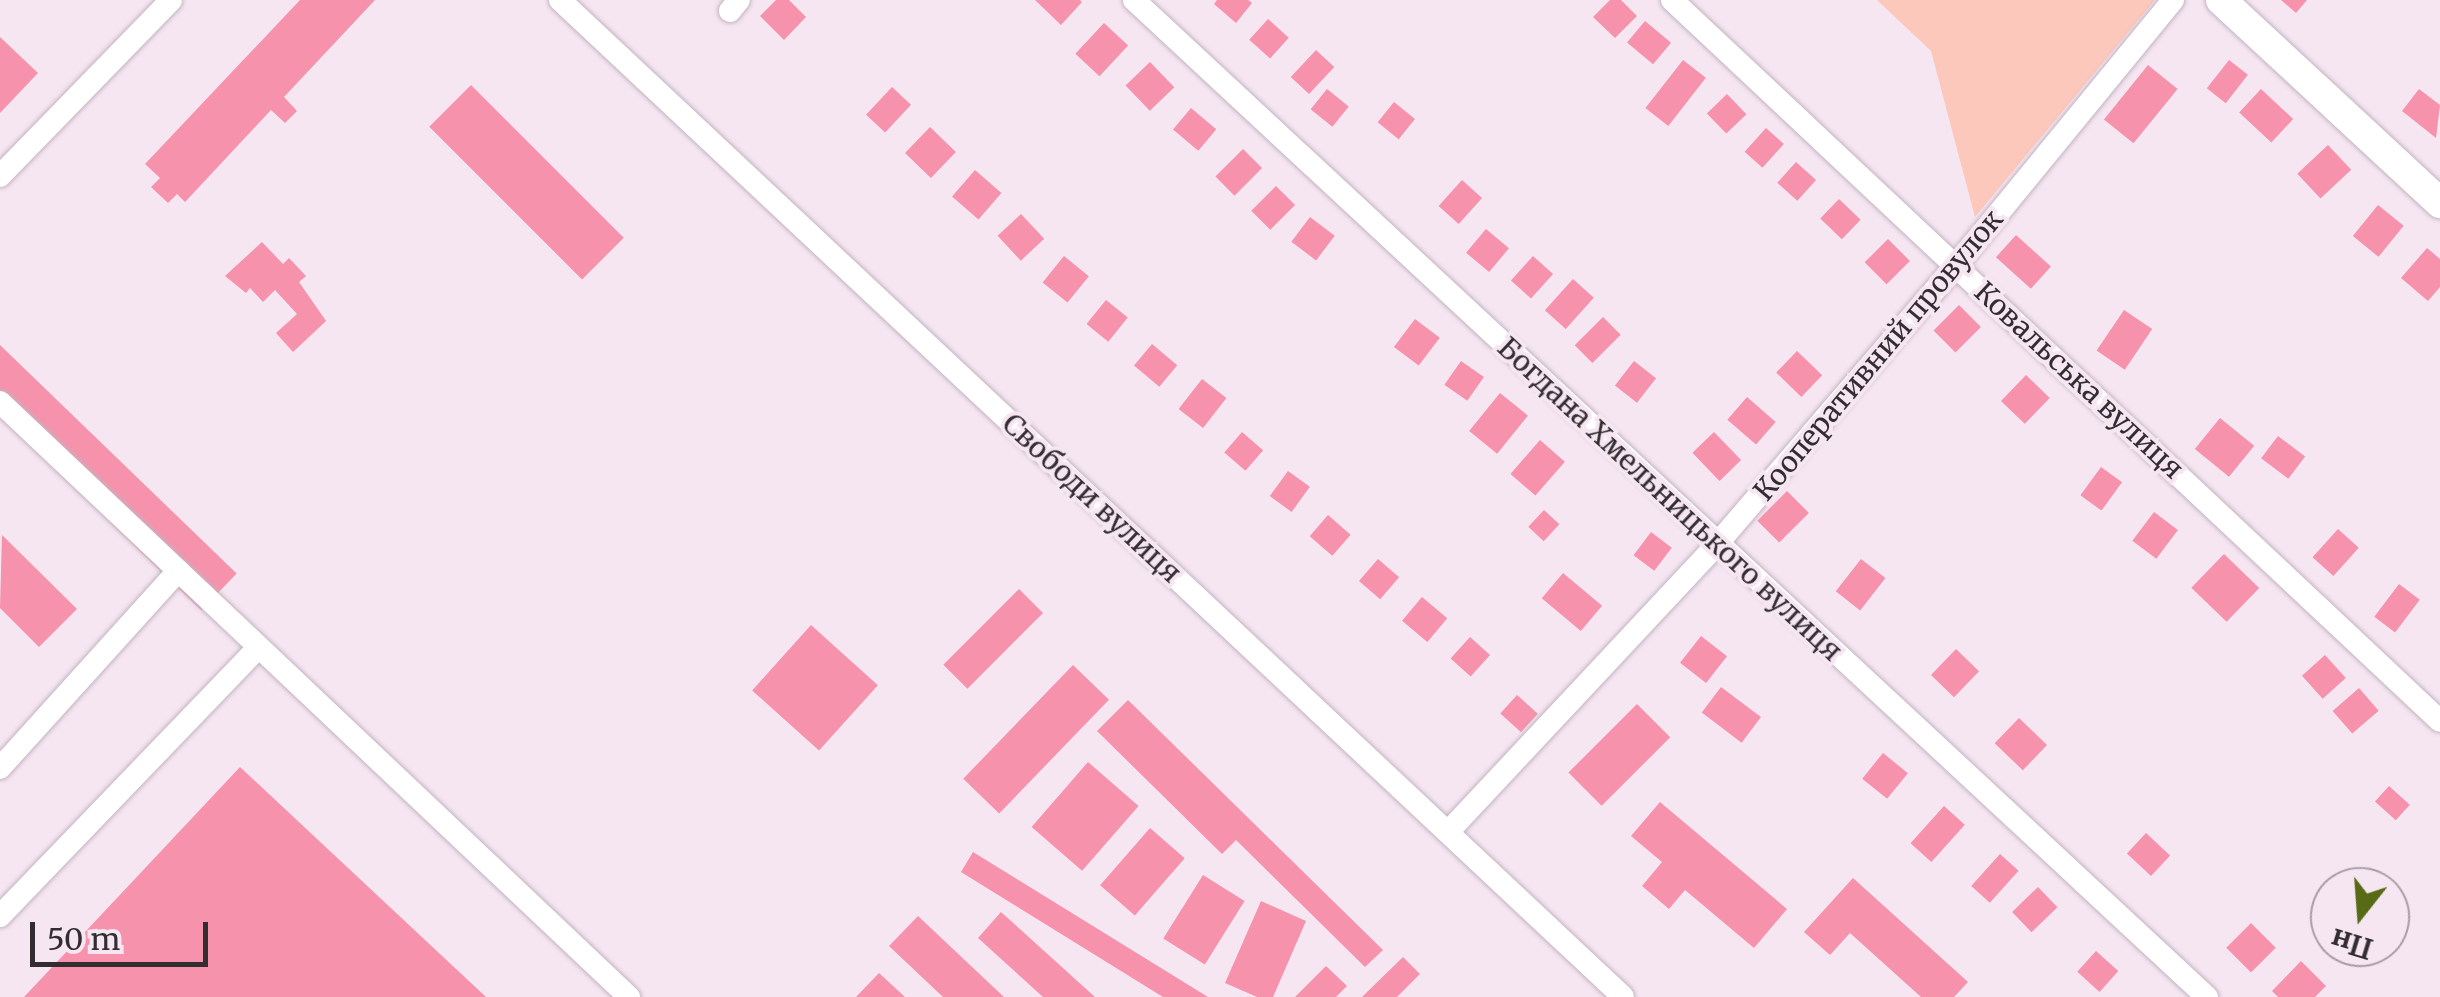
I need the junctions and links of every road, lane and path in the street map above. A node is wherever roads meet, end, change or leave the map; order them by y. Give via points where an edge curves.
1 (171, 0) edge
2 (560, 0) edge
3 (1134, 0) edge
4 (1672, 0) edge
5 (2173, 0) edge
6 (2221, 0) edge
7 (0, 176) edge
8 (2440, 203) edge
9 (1957, 264) junction
10 (0, 402) edge
11 (1718, 543) junction
12 (178, 571) junction
13 (259, 647) junction
14 (2440, 721) edge
15 (0, 768) edge
16 (1448, 832) junction
17 (0, 916) edge
18 (629, 997) edge
19 (1623, 997) edge
20 (2207, 997) edge

1 - 7 street
2 - 16 street, Свободи вулиця
3 - 11 street, Богдана Хмельницького вулиця
4 - 9 street, Ковальська вулиця
5 - 9 street, Кооперативний провулок
6 - 8 main road
9 - 11 street, Кооперативний провулок
9 - 14 street, Ковальська вулиця
10 - 12 street
11 - 16 street, Кооперативний провулок
11 - 20 street, Богдана Хмельницького вулиця
12 - 13 street
12 - 15 street
13 - 17 street
13 - 18 street
16 - 19 street, Свободи вулиця

